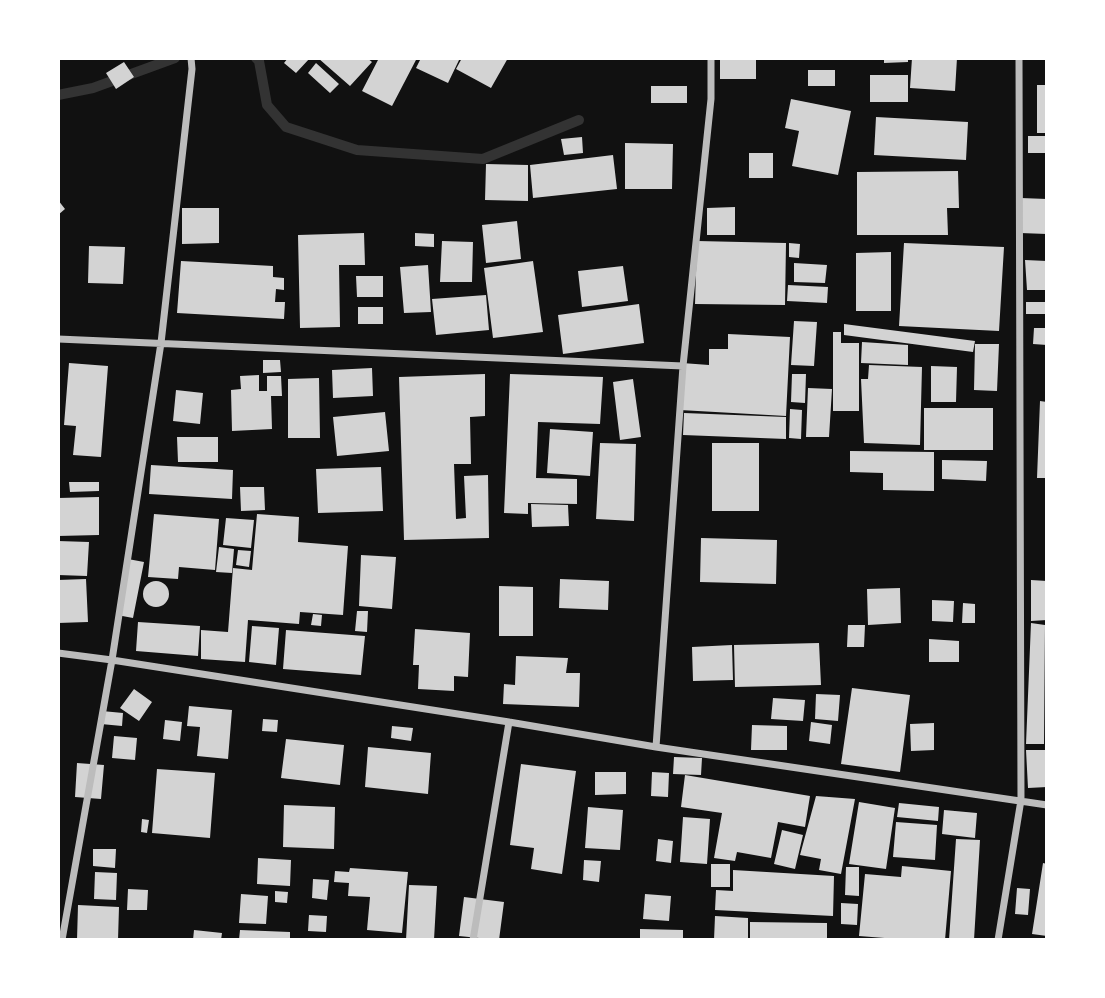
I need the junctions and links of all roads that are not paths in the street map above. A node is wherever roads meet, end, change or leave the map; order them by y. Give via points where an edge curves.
1 (191, 58) edge
2 (711, 58) edge
3 (1019, 58) edge
4 (58, 339) edge
5 (161, 343) junction
6 (683, 366) junction
7 (58, 653) edge
8 (112, 660) junction
9 (509, 722) junction
10 (656, 747) junction
11 (1021, 800) junction
12 (1047, 805) edge
13 (62, 940) edge
14 (473, 940) edge
15 (998, 940) edge

1 - 5 street
2 - 6 street via 711,99
3 - 11 street
4 - 5 street
5 - 6 street
5 - 8 street
6 - 10 street
7 - 8 street
8 - 9 street
8 - 13 street
9 - 10 street
9 - 14 street
10 - 11 street
11 - 12 street
11 - 15 street

